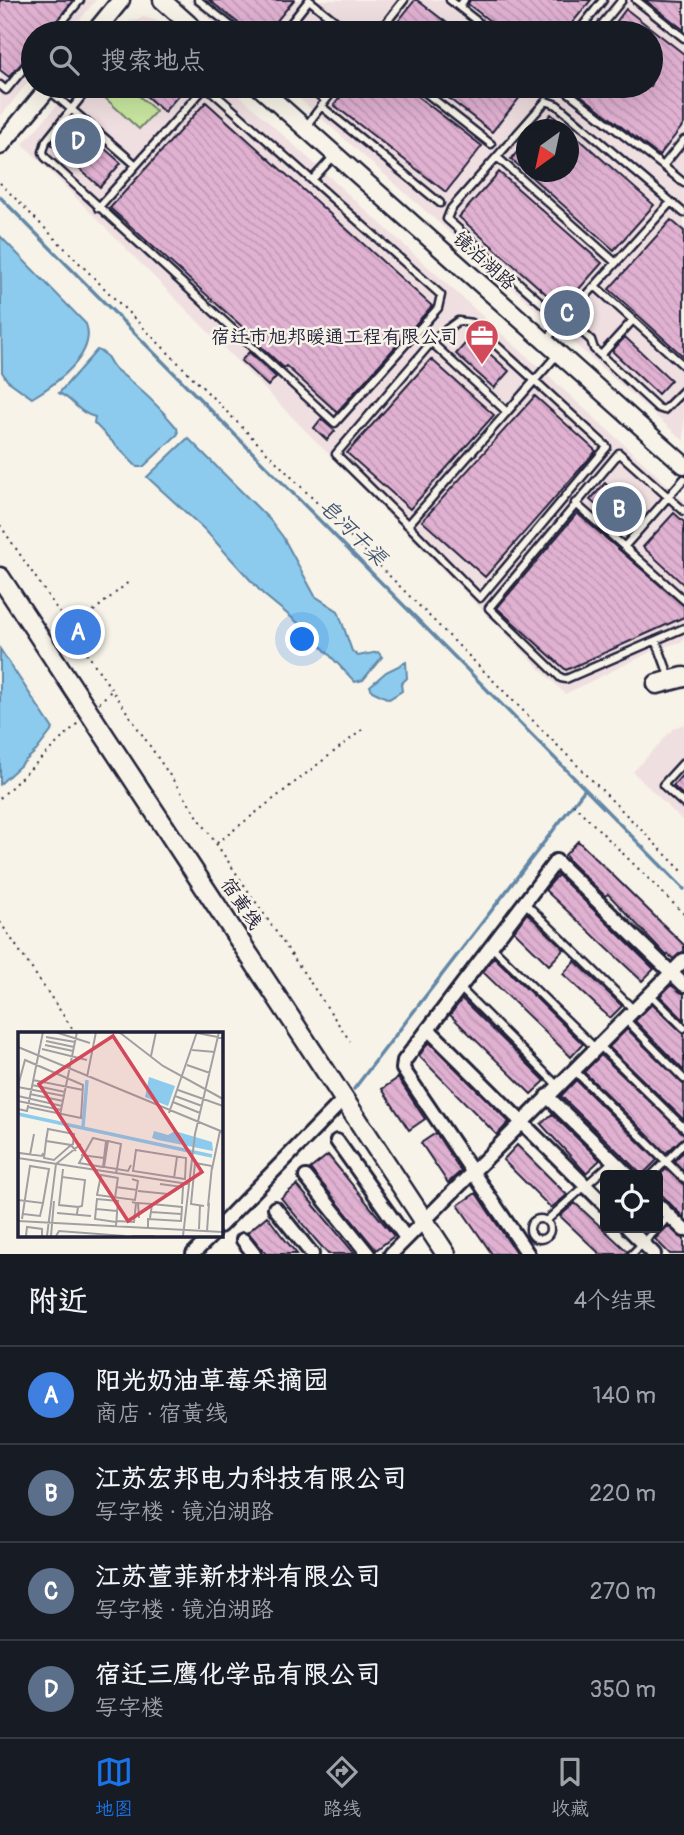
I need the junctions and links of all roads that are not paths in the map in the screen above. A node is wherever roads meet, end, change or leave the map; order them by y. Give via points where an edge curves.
1 (80, 0) edge
2 (121, 0) edge
3 (162, 0) edge
4 (198, 0) edge
5 (309, 0) edge
6 (404, 0) edge
7 (450, 0) edge
8 (464, 0) edge
9 (603, 0) edge
10 (622, 0) edge
11 (636, 0) edge
12 (459, 7) junction
13 (294, 20) edge
14 (62, 21) edge
15 (104, 21) edge
16 (186, 21) edge
17 (225, 21) edge
18 (335, 21) edge
19 (387, 21) edge
20 (477, 21) edge
21 (586, 21) edge
22 (605, 21) edge
23 (663, 21) edge
24 (663, 21) edge
25 (684, 38) edge
26 (21, 72) edge
27 (0, 85) edge
28 (40, 98) edge
29 (61, 98) edge
30 (80, 98) edge
31 (195, 98) edge
32 (220, 98) edge
33 (271, 98) edge
34 (318, 98) edge
35 (327, 98) edge
36 (432, 98) edge
37 (575, 98) edge
38 (323, 103) junction
39 (71, 108) junction
40 (304, 127) junction
41 (684, 140) edge
42 (0, 145) edge
43 (491, 145) dead end
44 (335, 154) junction
45 (497, 157) junction
46 (136, 165) junction
47 (663, 166) junction
48 (312, 180) junction
49 (684, 183) edge
50 (671, 202) junction
51 (440, 204) dead end
52 (98, 208) junction
53 (684, 213) edge
54 (616, 263) junction
55 (595, 286) junction
56 (565, 320) junction
57 (633, 320) junction
58 (545, 341) junction
59 (431, 342) junction
60 (559, 354) junction
61 (601, 355) junction
62 (684, 366) edge
63 (535, 381) junction
64 (684, 390) edge
65 (507, 412) junction
66 (684, 465) edge
67 (684, 479) edge
68 (668, 497) junction
69 (575, 503) junction
70 (684, 511) edge
71 (408, 525) junction
72 (624, 547) junction
73 (0, 577) edge
74 (684, 600) edge
75 (684, 628) edge
76 (656, 640) junction
77 (672, 685) edge
78 (684, 762) edge
79 (684, 804) edge
80 (524, 902) junction
81 (491, 946) junction
82 (684, 960) edge
83 (672, 972) junction
84 (684, 985) edge
85 (459, 987) junction
86 (650, 994) junction
87 (634, 1010) junction
88 (625, 1019) junction
89 (684, 1028) edge
90 (428, 1029) junction
91 (597, 1047) junction
92 (574, 1070) junction
93 (684, 1079) edge
94 (558, 1086) junction
95 (547, 1096) junction
96 (345, 1098) junction
97 (522, 1122) junction
98 (684, 1128) edge
99 (337, 1141) dead end
100 (684, 1143) edge
101 (613, 1161) junction
102 (666, 1161) junction
103 (623, 1170) edge
104 (657, 1170) edge
105 (472, 1172) junction
106 (306, 1177) dead end
107 (684, 1179) edge
108 (587, 1187) junction
109 (600, 1200) edge
110 (275, 1208) dead end
111 (663, 1210) edge
112 (670, 1216) junction
113 (424, 1220) junction
114 (546, 1221) junction
115 (222, 1224) edge
116 (684, 1230) edge
117 (633, 1233) edge
118 (533, 1235) junction
119 (210, 1237) edge
120 (406, 1238) junction
121 (243, 1240) dead end
122 (643, 1243) junction
123 (525, 1250) edge
124 (193, 1254) edge
125 (254, 1254) edge
126 (312, 1254) edge
127 (368, 1254) edge
128 (391, 1254) edge
129 (446, 1254) edge
130 (632, 1254) edge
131 (654, 1254) edge

1 - 14 lane
2 - 15 street
3 - 16 street
4 - 17 lane
5 - 13 lane
5 - 18 lane
6 - 19 lane
7 - 12 lane
8 - 12 lane
9 - 21 lane
10 - 22 lane
11 - 23 lane
12 - 20 lane
24 - 25 lane
26 - 27 lane via 6,90
28 - 42 street
29 - 39 lane
30 - 39 lane
31 - 46 lane
32 - 48 lane
33 - 40 street, 镜泊湖路
34 - 38 lane
35 - 38 lane
36 - 43 lane
37 - 47 lane
38 - 40 lane
38 - 51 lane
39 - 46 lane
39 - 52 lane via 43,152
40 - 44 street, 镜泊湖路
41 - 47 lane
44 - 48 lane
44 - 58 street, 镜泊湖路
45 - 50 lane via 540,107 551,101
45 - 54 lane
45 - 56 lane via 447,219
46 - 52 lane
47 - 49 lane
48 - 52 lane via 442,301 335,423
50 - 53 lane
50 - 54 lane
54 - 55 lane
55 - 56 lane
55 - 57 lane
56 - 58 lane
56 - 61 lane via 591,340
57 - 61 lane
57 - 62 lane
58 - 60 street, 镜泊湖路
59 - 63 lane via 465,319
59 - 65 lane
59 - 71 lane via 336,454
60 - 63 lane
60 - 66 street, 镜泊湖路
61 - 64 lane via 664,410
63 - 65 lane
63 - 71 lane via 607,447 480,598
65 - 71 lane
67 - 68 lane
68 - 69 lane via 618,453
68 - 70 lane
68 - 72 lane
69 - 72 lane
69 - 76 lane via 490,603 491,612 561,678
72 - 74 lane
73 - 96 main road, 宿黄线
75 - 76 lane
76 - 77 lane
78 - 79 lane via 663,785
80 - 81 street
80 - 83 street via 556,861
80 - 87 lane
81 - 85 street
81 - 91 lane
82 - 83 street
83 - 84 street
83 - 86 street
85 - 90 street
85 - 94 lane
86 - 87 street
86 - 89 lane
87 - 88 street
88 - 91 street
88 - 93 lane
90 - 97 street
90 - 105 street via 403,1069
91 - 92 street
91 - 98 lane
92 - 94 street
92 - 102 lane
94 - 95 street
95 - 97 street
95 - 101 street
96 - 113 main road, 宿黄线
96 - 115 street
97 - 105 street
97 - 108 street
99 - 120 street
100 - 102 lane
101 - 103 street
101 - 108 lane
102 - 104 lane
102 - 107 lane
105 - 113 street
105 - 123 street
106 - 127 street
108 - 109 street
108 - 114 lane
110 - 126 street
111 - 112 street
112 - 116 street
112 - 122 lane
113 - 120 street
113 - 129 main road, 宿黄线
114 - 118 lane via 532,1223
114 - 118 lane via 550,1227 547,1236
117 - 122 street
118 - 123 lane
119 - 124 street
120 - 128 street
121 - 125 street
122 - 130 lane
122 - 131 street

